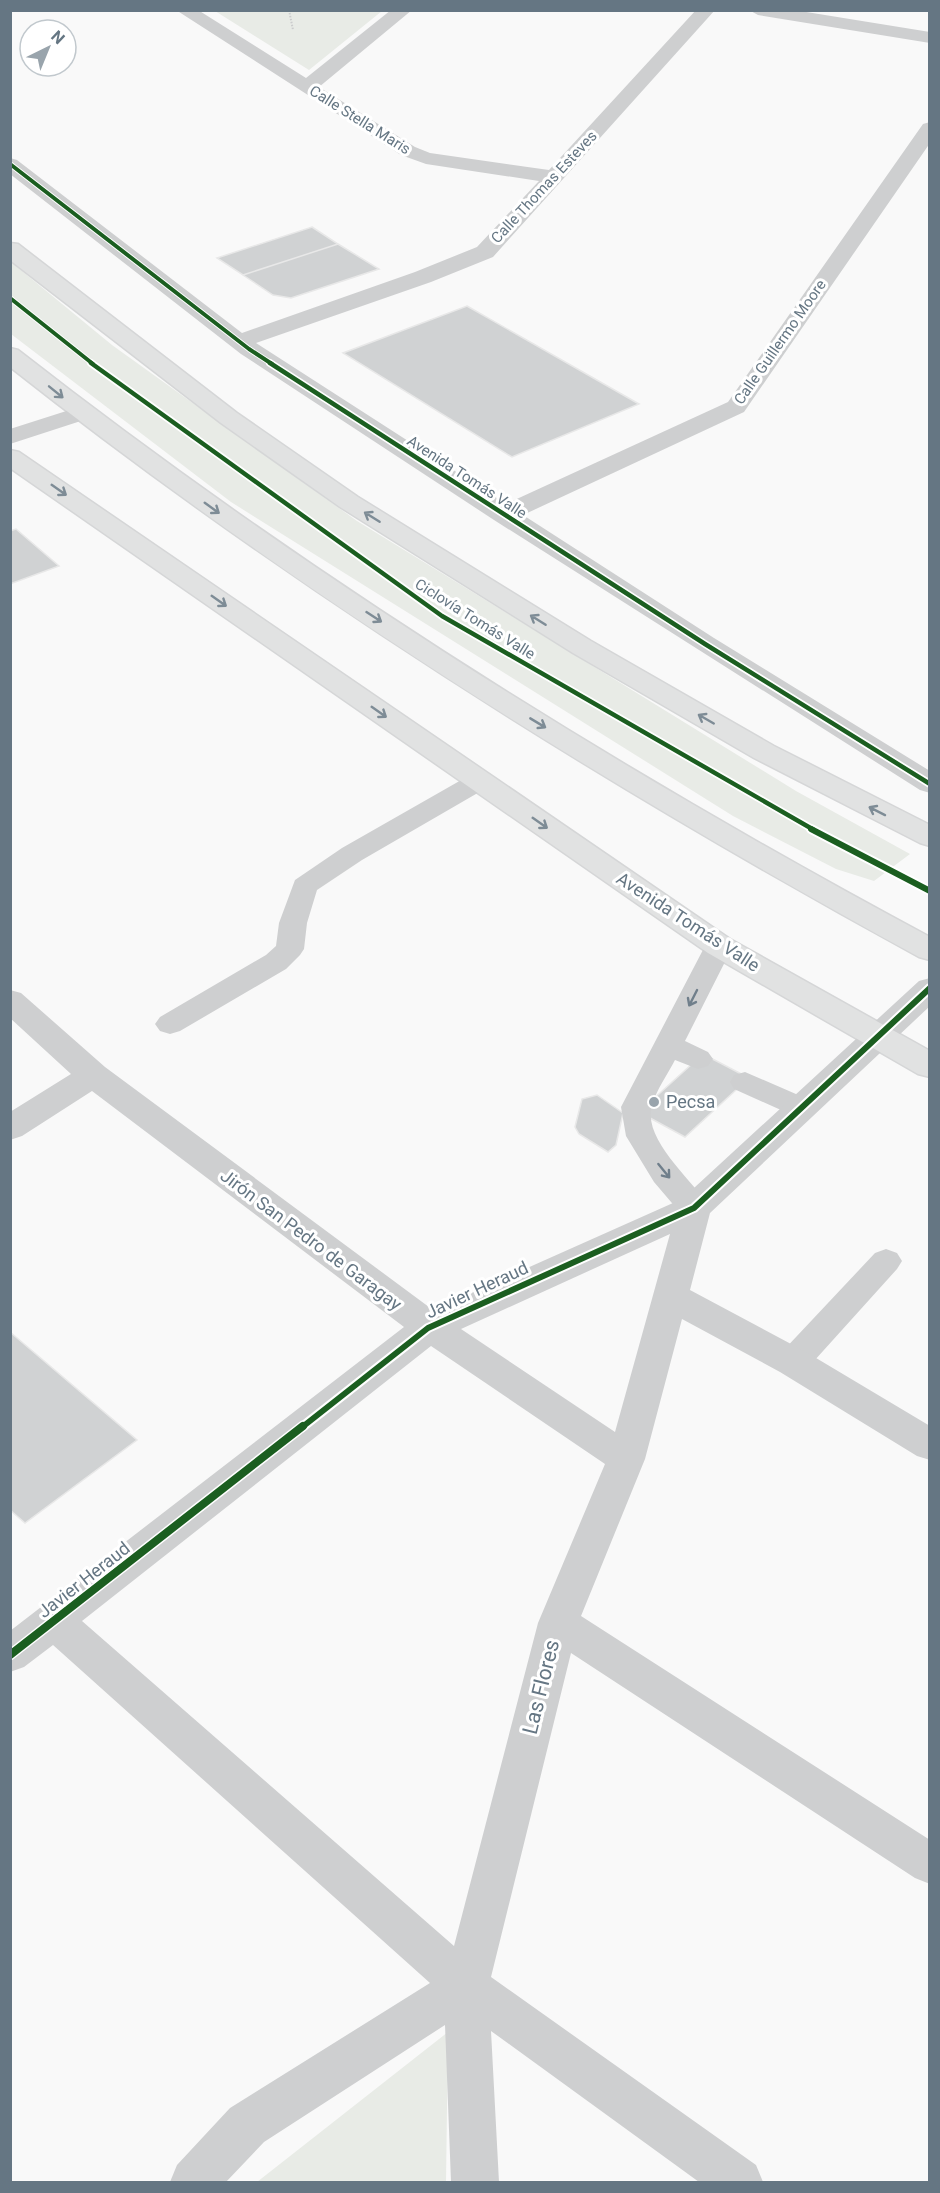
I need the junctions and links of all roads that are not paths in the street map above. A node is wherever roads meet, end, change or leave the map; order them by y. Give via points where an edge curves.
1 (185, 10) edge
2 (403, 10) edge
3 (706, 10) edge
4 (758, 10) edge
5 (930, 38) edge
6 (307, 87) junction
7 (930, 128) edge
8 (10, 164) edge
9 (554, 177) junction
10 (10, 249) edge
11 (240, 341) junction
12 (10, 355) edge
13 (82, 413) junction
14 (10, 437) edge
15 (10, 457) edge
16 (503, 515) junction
17 (479, 781) junction
18 (930, 784) edge
19 (930, 837) edge
20 (719, 946) junction
21 (930, 950) edge
22 (930, 988) edge
23 (10, 1000) edge
24 (170, 1024) dead end
25 (877, 1037) junction
26 (669, 1045) junction
27 (698, 1059) dead end
28 (930, 1066) edge
29 (93, 1075) junction
30 (745, 1082) dead end
31 (801, 1108) junction
32 (10, 1128) edge
33 (694, 1208) junction
34 (886, 1261) dead end
35 (670, 1296) junction
36 (428, 1328) junction
37 (794, 1362) junction
38 (930, 1445) edge
39 (627, 1459) junction
40 (55, 1622) junction
41 (558, 1623) junction
42 (10, 1655) edge
43 (930, 1864) edge
44 (466, 1986) junction
45 (194, 2182) edge
46 (475, 2182) edge
47 (739, 2182) edge

1 - 6 street, Calle Stella Maris
2 - 6 street
3 - 9 street, Calle Thomas Esteves
4 - 5 street
6 - 9 street, Calle Stella Maris via 408,151 426,158
7 - 16 street, Calle Guillermo Moore via 736,407
8 - 11 street, Avenida Tomás Valle
9 - 11 street, Calle Thomas Esteves via 485,252
19 -> 10 main road via 764,752 592,653 349,502 229,418
11 - 16 street, Avenida Tomás Valle
12 -> 13 main road
13 - 14 street
13 -> 21 main road via 245,532 507,705 803,882
15 -> 17 main road, Avenida Tomás Valle
16 - 18 street, Avenida Tomás Valle
17 -> 20 main road, Avenida Tomás Valle
17 - 24 lane via 304,886 290,949 276,962
20 - 25 main road, Avenida Tomás Valle
20 -> 26 lane
22 - 25 street, Javier Heraud
23 - 29 street, Jirón San Pedro de Garagay
25 - 28 main road, Avenida Tomás Valle
25 - 31 street, Javier Heraud
26 - 27 lane
26 -> 33 lane via 644,1088 636,1107 636,1122 650,1154
29 - 32 street
29 - 36 street, Jirón San Pedro de Garagay
30 - 31 lane
31 - 33 street, Javier Heraud
33 - 35 street, Las Flores
33 - 36 street, Javier Heraud
34 - 37 lane
35 - 37 street
35 - 39 street, Las Flores
36 - 39 street, Jirón San Pedro de Garagay
36 - 40 street, Javier Heraud
37 - 38 street
39 - 41 street, Las Flores
40 - 42 street, Javier Heraud
40 - 44 street
41 - 43 street
41 - 44 street, Las Flores
44 - 45 street via 247,2125
44 - 46 street, Las Flores
44 - 47 street

